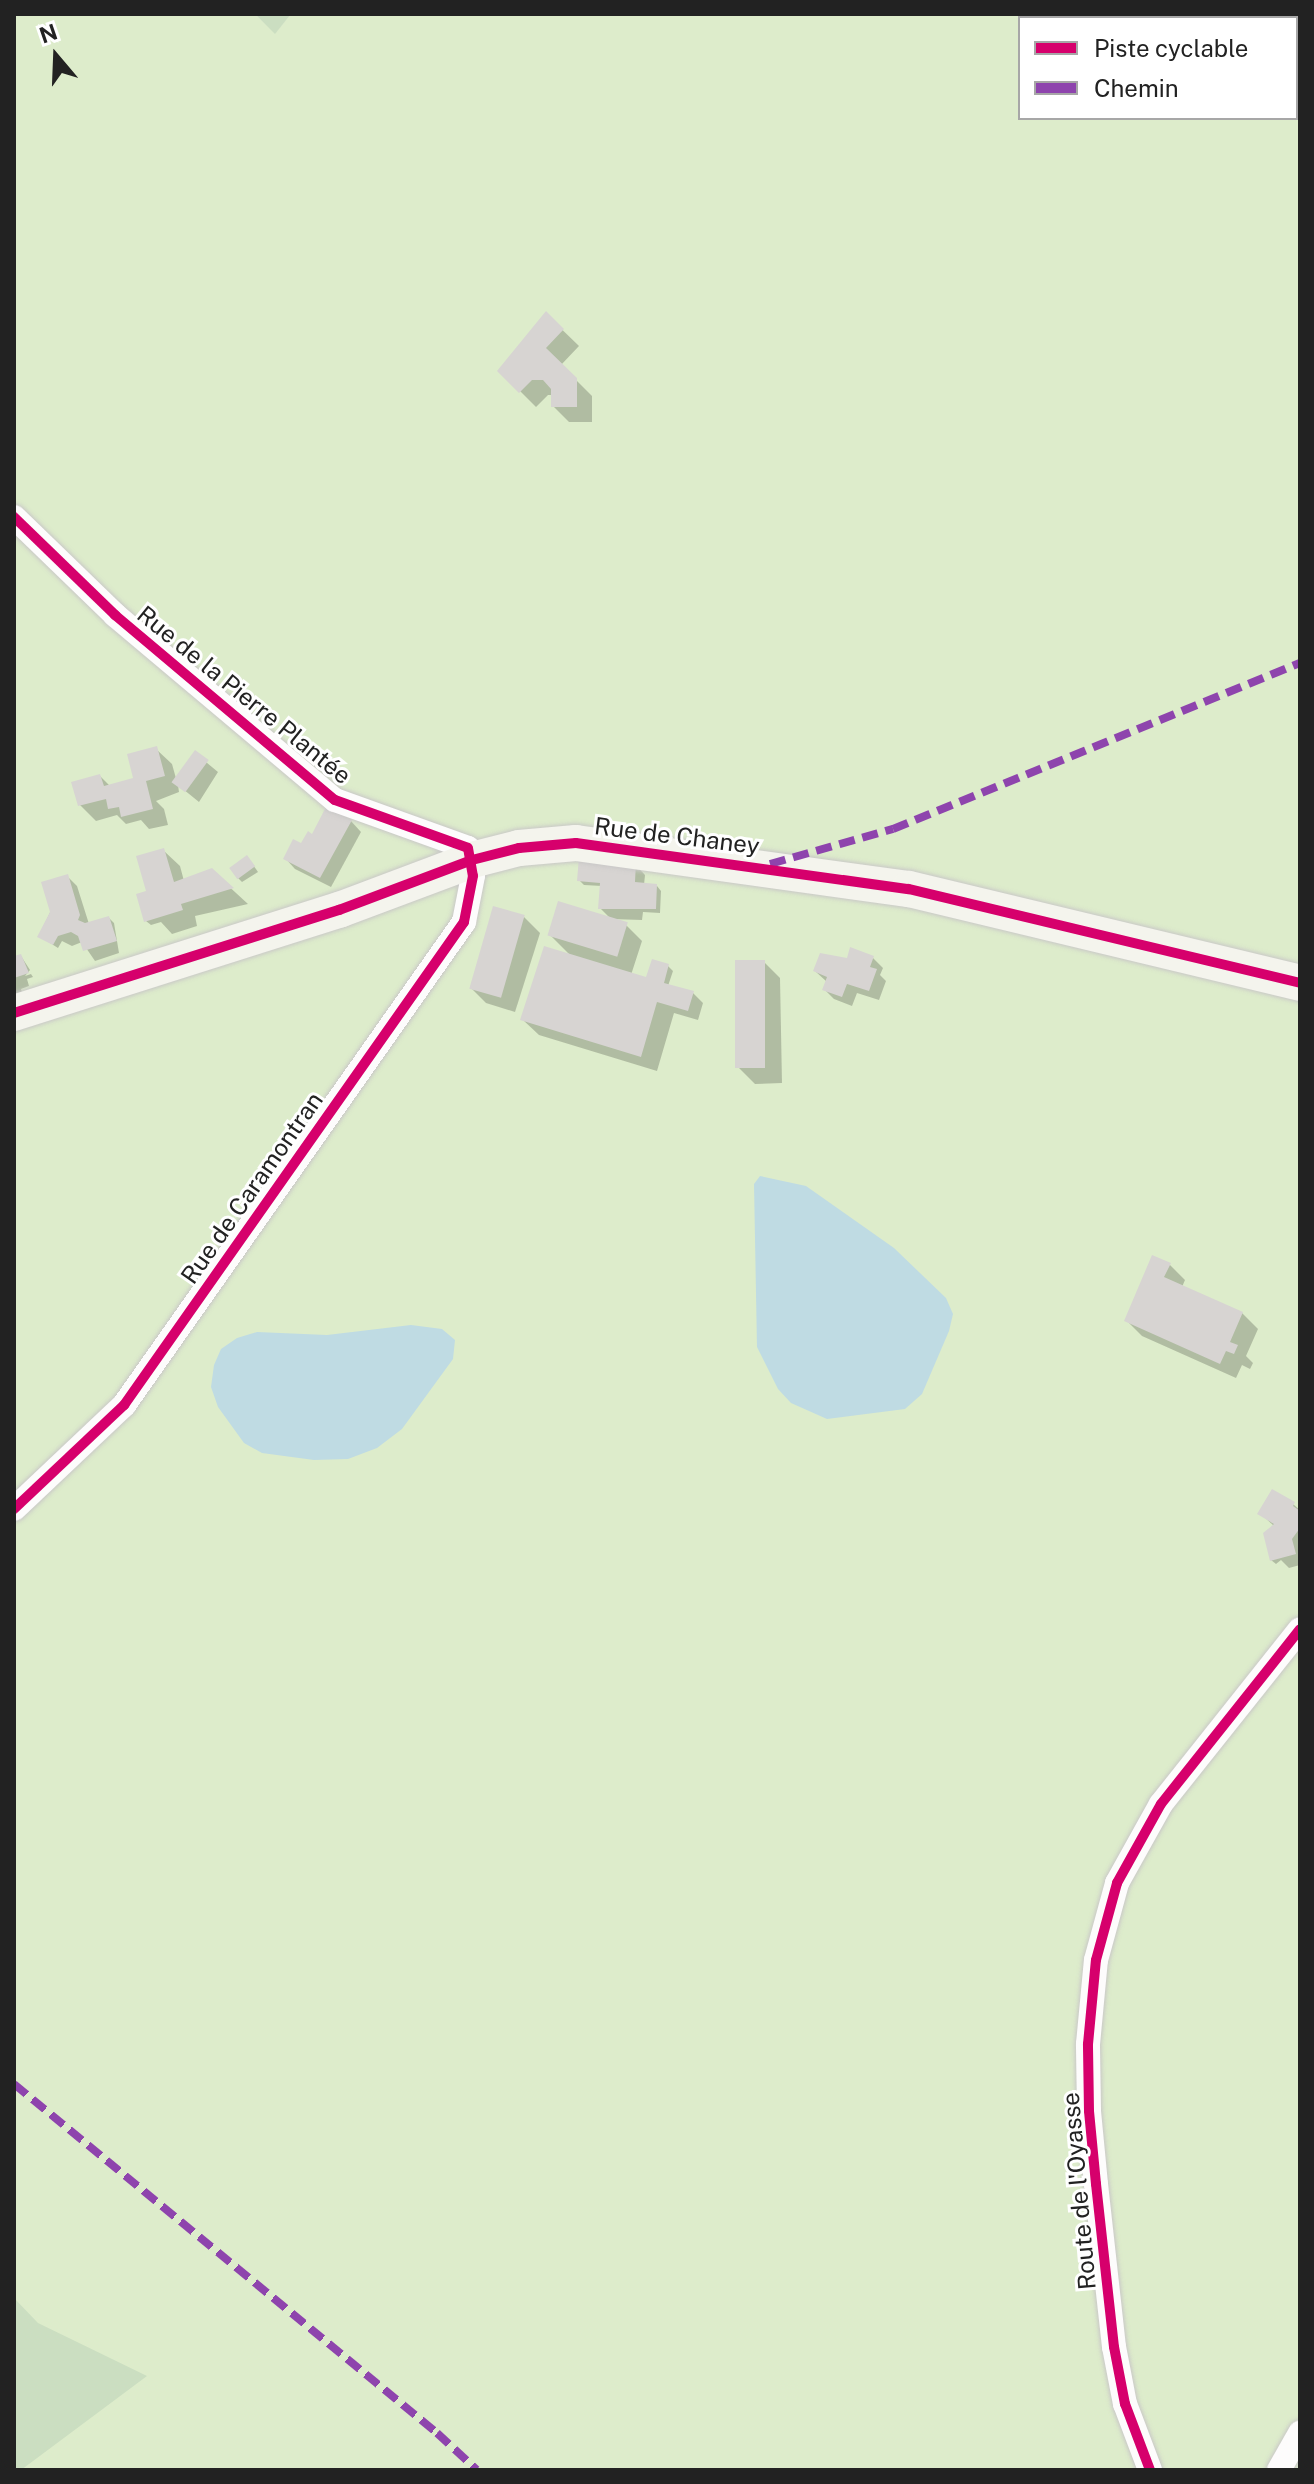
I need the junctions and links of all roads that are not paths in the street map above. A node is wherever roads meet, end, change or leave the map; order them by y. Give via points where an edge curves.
1 (14, 517) edge
2 (472, 860) junction
3 (1300, 983) edge
4 (14, 1013) edge
5 (14, 1509) edge
6 (1300, 1629) edge
7 (1300, 2433) edge
8 (1150, 2470) edge
9 (1279, 2470) edge

1 - 2 street, Rue de la Pierre Plantée via 115,615 335,800 468,848
2 - 3 street, Rue de Chaney via 519,848 576,843 836,877 909,889
2 - 4 street, Rue de Chaney via 339,910
2 - 5 street, Rue de Caramontran via 464,922 143,1379 124,1405
6 - 8 street, Route de l'Oyasse via 1161,1804 1117,1883 1096,1960 1088,2044 1094,2170 1114,2347 1125,2404
7 - 9 street

